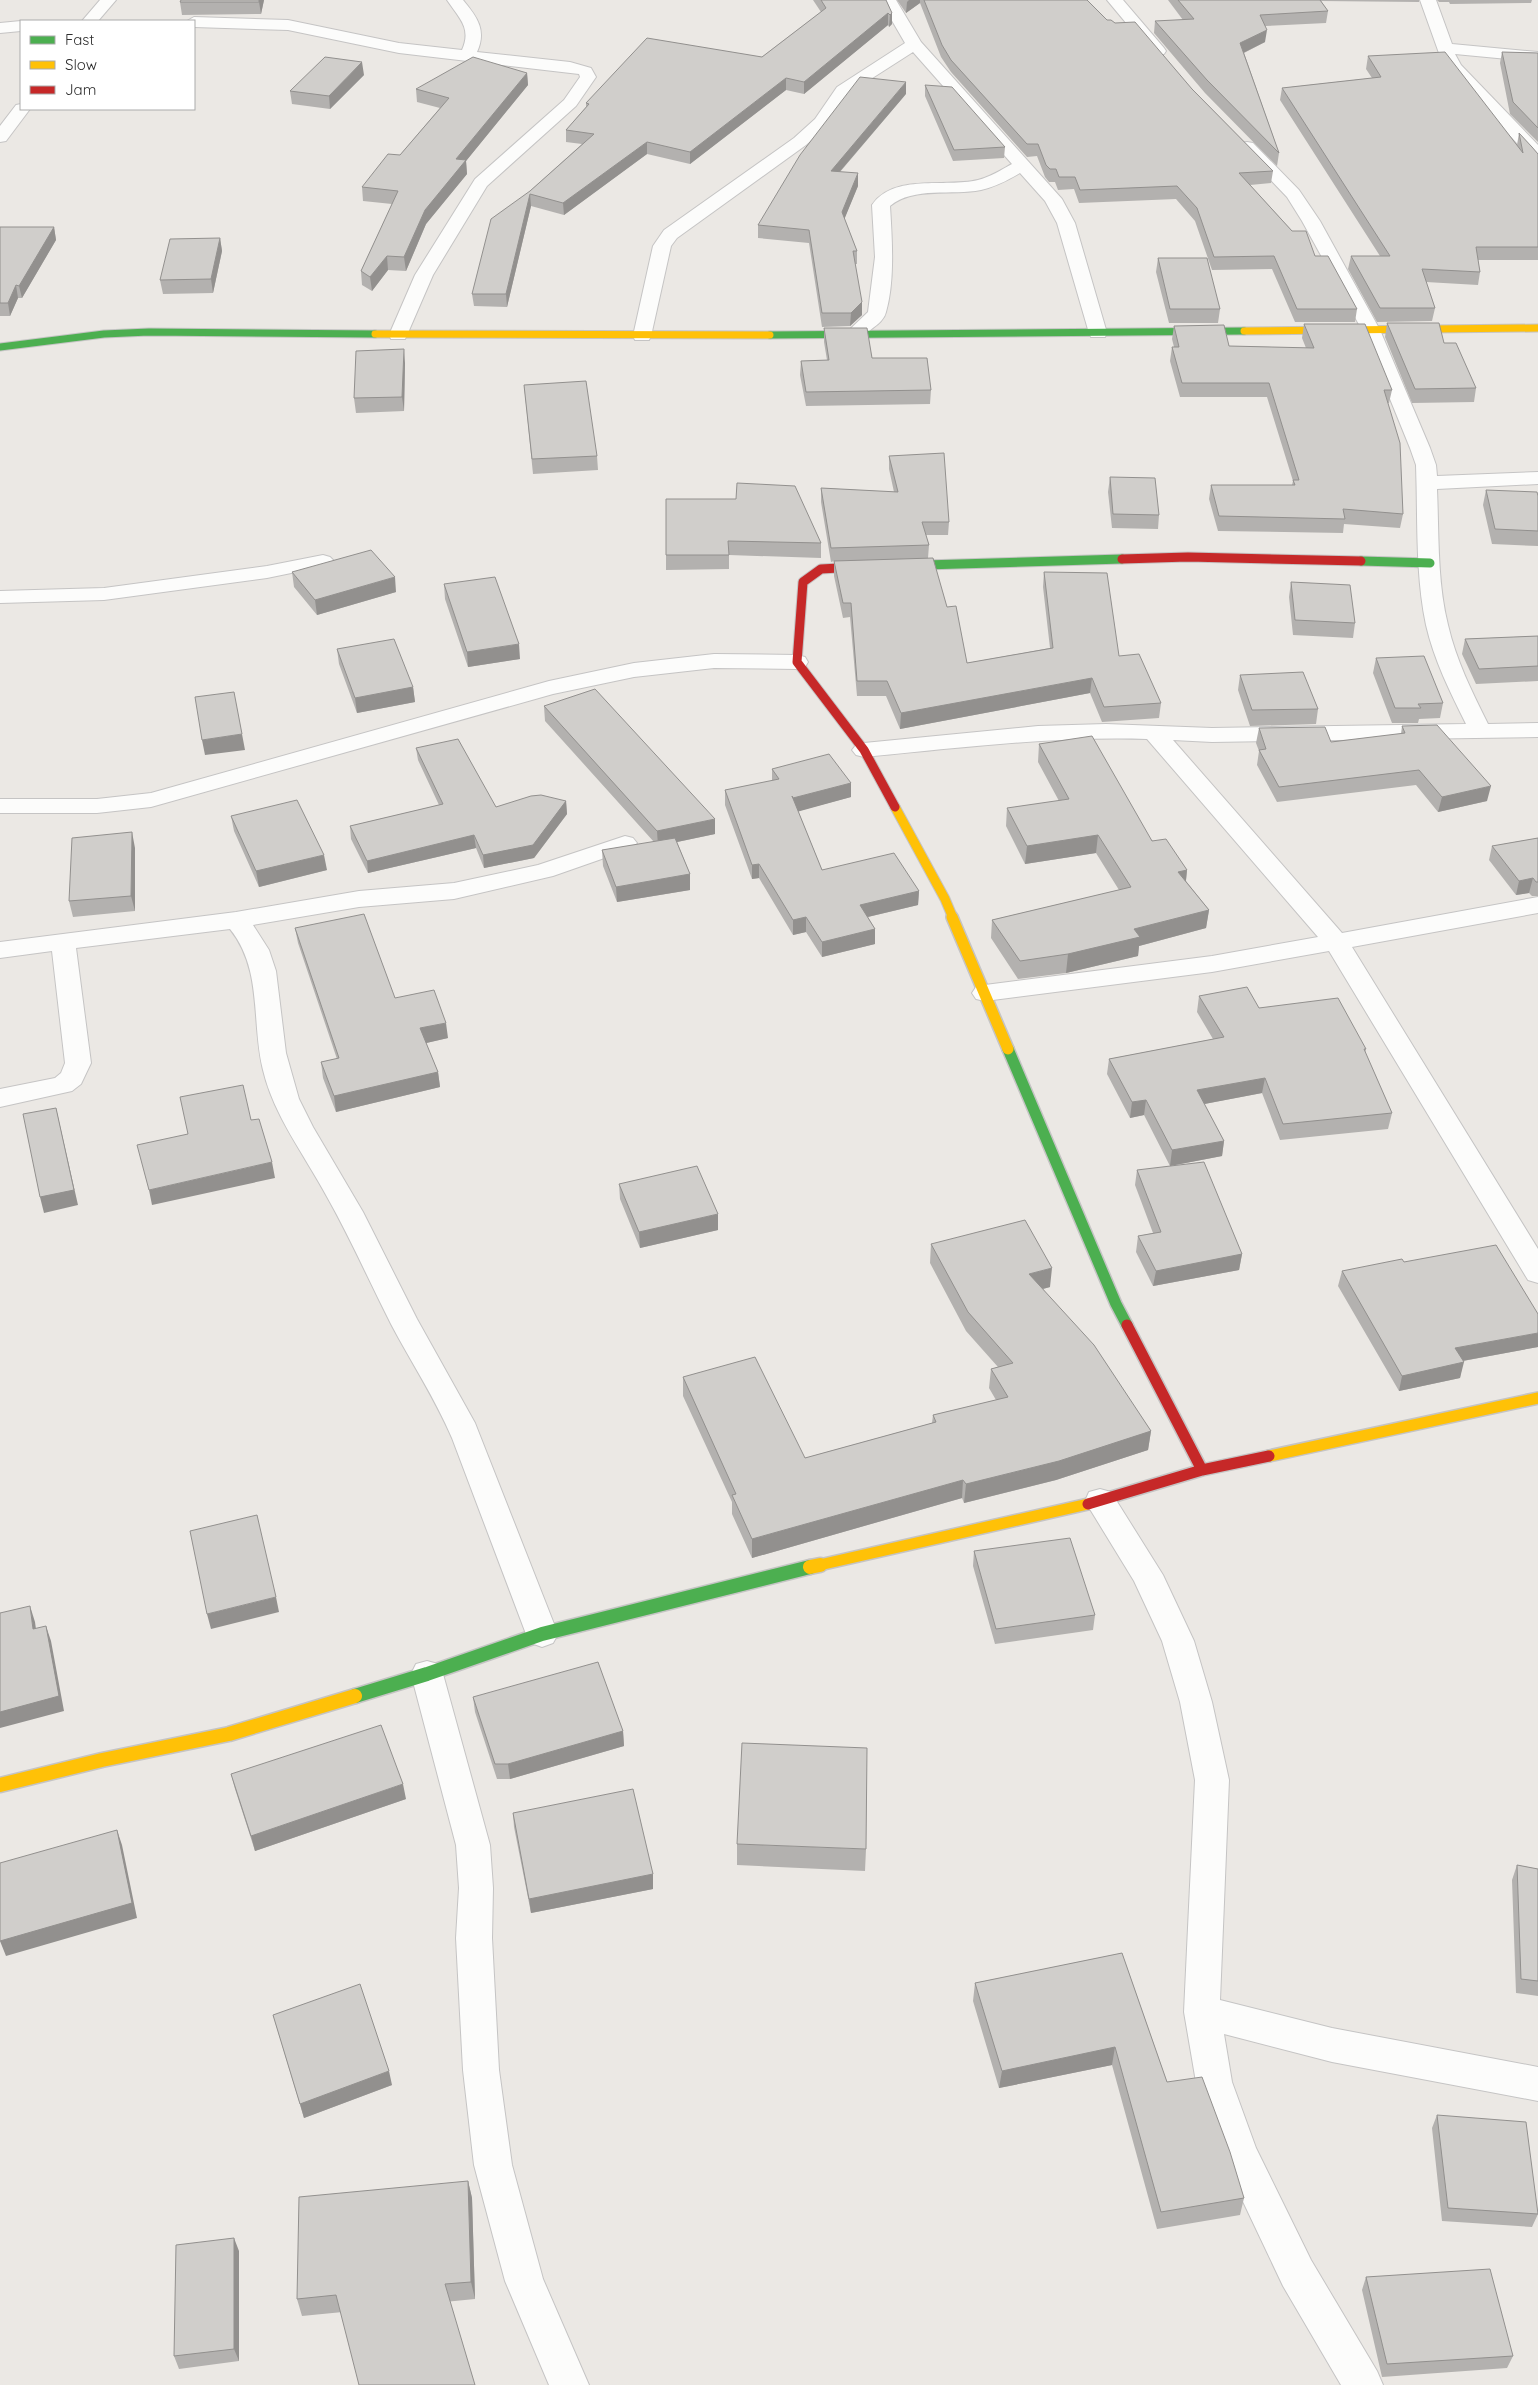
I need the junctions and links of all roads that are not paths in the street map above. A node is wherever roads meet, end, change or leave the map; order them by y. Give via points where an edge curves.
1 (108, 0) edge
2 (455, 0) edge
3 (888, 0) edge
4 (1115, 0) edge
5 (1428, 0) edge
6 (91, 20) edge
7 (195, 22) edge
8 (20, 26) edge
9 (0, 28) edge
10 (914, 44) junction
11 (1446, 48) junction
12 (468, 55) junction
13 (1538, 57) edge
14 (1166, 60) edge
15 (21, 110) edge
16 (0, 137) edge
17 (1239, 138) edge
18 (1538, 155) edge
19 (1023, 165) junction
20 (1538, 328) edge
21 (1371, 330) junction
22 (1098, 332) junction
23 (854, 334) junction
24 (398, 335) junction
25 (642, 336) junction
26 (0, 346) edge
27 (1538, 478) edge
28 (1427, 483) junction
29 (323, 561) edge
30 (1430, 563) junction
31 (0, 596) edge
32 (797, 662) junction
33 (1480, 730) junction
34 (1538, 730) edge
35 (1154, 733) junction
36 (864, 750) junction
37 (0, 806) edge
38 (625, 843) dead end
39 (1538, 905) edge
40 (236, 920) junction
41 (63, 943) junction
42 (1337, 943) junction
43 (0, 950) edge
44 (985, 993) junction
45 (0, 1098) edge
46 (1538, 1272) edge
47 (1538, 1398) edge
48 (1202, 1470) junction
49 (1100, 1500) junction
50 (542, 1634) junction
51 (427, 1674) junction
52 (0, 1785) edge
53 (1202, 2012) junction
54 (1538, 2084) edge
55 (569, 2385) edge
56 (1363, 2385) edge

1 - 6 street
2 - 12 street via 474,25 476,36
3 - 10 street
4 - 14 street
5 - 11 street
7 - 12 street via 288,25 399,48
8 - 9 street
10 - 19 street
10 - 25 street via 843,90 834,98 818,126 670,234 662,246
11 - 13 street
11 - 18 street via 1455,68
12 - 24 street via 570,67 585,71 588,77 570,103 481,183 424,275
15 - 16 street
17 - 21 street via 1297,201 1311,221
19 - 22 street via 1053,199 1066,223
19 - 23 street via 978,185 901,192 887,198 881,205 884,257 877,312
20 - 21 street
21 - 22 street
21 - 28 street via 1420,448 1426,465
22 - 23 street
23 - 25 street
24 - 25 street
24 - 26 street via 149,332
27 - 28 street
28 - 30 street
29 - 31 street via 258,574 104,594
30 - 32 street via 1188,557 822,568 811,572 803,582
30 - 33 street via 1434,610 1440,635 1457,684
32 - 36 street
32 - 37 street via 714,661 634,670 549,688 151,800 97,806
33 - 34 street
33 - 35 street via 1212,735
35 - 36 street via 1038,733
35 - 42 street
36 - 44 street via 945,899
38 - 40 street via 544,871 454,891 358,899
39 - 42 street
40 - 41 street
40 - 50 street via 259,955 279,1085 341,1196 413,1338 464,1426
41 - 43 street
41 - 45 street via 78,1063 72,1078 63,1085
42 - 44 street via 1212,964
42 - 46 street
44 - 48 street via 1116,1304
47 - 48 street
48 - 49 street
49 - 50 street via 750,1581
49 - 53 street via 1147,1575 1178,1641 1196,1702 1212,1780
50 - 51 street
51 - 52 street via 229,1734
51 - 55 street via 472,1845 481,2070 493,2165 524,2281
53 - 54 street via 1332,2045
53 - 56 street via 1214,2082 1239,2153 1297,2273

